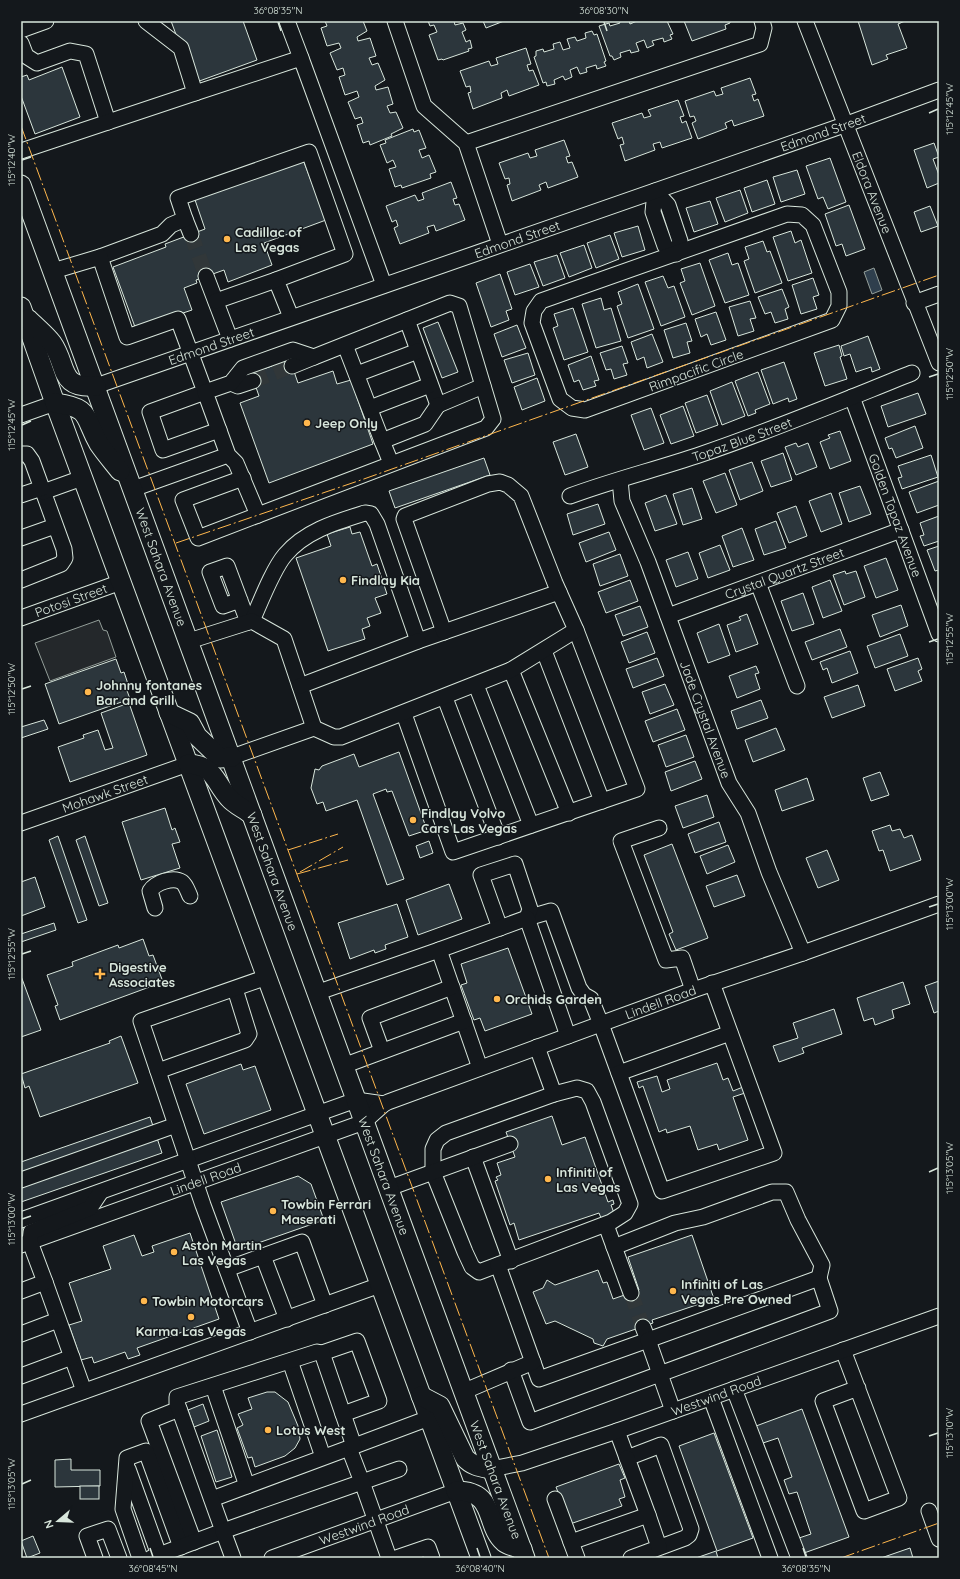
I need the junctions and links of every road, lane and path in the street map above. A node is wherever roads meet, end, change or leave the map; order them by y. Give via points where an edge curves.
1 (46, 21) edge
2 (146, 21) edge
3 (287, 21) edge
4 (395, 21) edge
5 (762, 21) edge
6 (805, 21) edge
7 (21, 30) edge
8 (21, 43) edge
9 (301, 58) junction
10 (939, 90) edge
11 (195, 93) junction
12 (108, 122) junction
13 (846, 124) junction
14 (466, 143) junction
15 (21, 152) edge
16 (21, 185) edge
17 (655, 191) junction
18 (185, 218) junction
19 (191, 234) tunnel mouth
20 (500, 244) junction
21 (676, 254) junction
22 (100, 257) junction
23 (53, 271) junction
24 (206, 276) tunnel mouth
25 (276, 280) junction
26 (384, 285) junction
27 (939, 294) edge
28 (216, 302) junction
29 (914, 303) junction
30 (23, 311) edge
31 (291, 317) junction
32 (407, 320) junction
33 (230, 339) junction
34 (345, 345) junction
35 (418, 351) junction
36 (191, 352) junction
37 (314, 358) junction
38 (939, 363) edge
39 (292, 366) tunnel mouth
40 (912, 373) dead end
41 (356, 374) junction
42 (254, 381) tunnel mouth
43 (231, 383) junction
44 (430, 385) junction
45 (96, 386) junction
46 (483, 386) junction
47 (205, 392) junction
48 (852, 397) junction
49 (55, 403) junction
50 (438, 405) junction
51 (370, 408) junction
52 (21, 415) edge
53 (219, 430) junction
54 (382, 441) junction
55 (21, 454) edge
56 (228, 455) junction
57 (391, 463) junction
58 (82, 478) junction
59 (242, 478) junction
60 (620, 480) junction
61 (133, 489) junction
62 (43, 490) junction
63 (21, 495) edge
64 (570, 496) dead end
65 (258, 515) junction
66 (55, 526) junction
67 (901, 530) junction
68 (21, 538) edge
69 (21, 580) edge
70 (121, 582) junction
71 (758, 583) junction
72 (559, 592) junction
73 (240, 600) dead end
74 (668, 616) junction
75 (21, 618) edge
76 (250, 621) junction
77 (576, 630) junction
78 (444, 632) junction
79 (939, 634) edge
80 (189, 640) junction
81 (418, 641) junction
82 (544, 651) junction
83 (511, 670) junction
84 (476, 685) junction
85 (300, 686) junction
86 (797, 686) dead end
87 (445, 698) junction
88 (169, 713) junction
89 (404, 714) junction
90 (314, 728) junction
91 (232, 757) junction
92 (188, 764) junction
93 (602, 801) junction
94 (569, 813) junction
95 (252, 814) junction
96 (21, 823) edge
97 (531, 825) junction
98 (659, 828) dead end
99 (498, 837) junction
100 (190, 896) dead end
101 (939, 904) edge
102 (155, 908) dead end
103 (527, 918) junction
104 (500, 928) junction
105 (439, 950) junction
106 (803, 953) junction
107 (267, 977) junction
108 (712, 983) junction
109 (452, 987) junction
110 (235, 989) junction
111 (693, 990) junction
112 (316, 993) junction
113 (464, 1021) junction
114 (601, 1024) junction
115 (730, 1033) junction
116 (568, 1036) junction
117 (537, 1047) junction
118 (382, 1051) junction
119 (343, 1066) junction
120 (480, 1068) junction
121 (158, 1071) junction
122 (619, 1073) junction
123 (554, 1094) junction
124 (356, 1100) junction
125 (384, 1104) junction
126 (316, 1114) junction
127 (364, 1122) junction
128 (176, 1125) junction
129 (325, 1137) junction
130 (510, 1144) dead end
131 (473, 1157) junction
132 (187, 1159) junction
133 (434, 1172) junction
134 (21, 1180) edge
135 (195, 1183) junction
136 (389, 1188) junction
137 (100, 1193) junction
138 (21, 1220) edge
139 (606, 1225) junction
140 (26, 1244) edge
141 (614, 1247) junction
142 (263, 1256) junction
143 (505, 1263) junction
144 (227, 1269) junction
145 (819, 1278) junction
146 (45, 1282) junction
147 (380, 1285) junction
148 (21, 1291) edge
149 (631, 1292) tunnel mouth
150 (325, 1305) junction
151 (939, 1316) edge
152 (287, 1319) junction
153 (58, 1320) junction
154 (250, 1332) junction
155 (21, 1334) edge
156 (646, 1334) junction
157 (843, 1350) junction
158 (322, 1353) junction
159 (72, 1358) junction
160 (290, 1361) junction
161 (533, 1362) junction
162 (511, 1370) junction
163 (660, 1373) junction
164 (21, 1376) edge
165 (213, 1386) junction
166 (858, 1388) junction
167 (734, 1389) junction
168 (84, 1391) junction
169 (464, 1391) junction
170 (421, 1396) junction
171 (711, 1398) junction
172 (179, 1409) junction
173 (673, 1411) junction
174 (21, 1414) edge
175 (343, 1414) junction
176 (429, 1418) junction
177 (617, 1431) junction
178 (352, 1447) junction
179 (323, 1457) junction
180 (627, 1458) junction
181 (127, 1464) junction
182 (399, 1469) dead end
183 (491, 1469) junction
184 (362, 1482) junction
185 (247, 1486) junction
186 (456, 1491) junction
187 (212, 1499) junction
188 (555, 1499) dead end
189 (929, 1511) dead end
190 (648, 1515) junction
191 (375, 1520) junction
192 (223, 1531) junction
193 (939, 1539) edge
194 (571, 1542) junction
195 (188, 1545) junction
196 (659, 1547) junction
197 (306, 1552) edge
198 (524, 1554) edge
199 (155, 1557) edge
200 (95, 1558) edge
201 (119, 1558) edge
202 (140, 1558) edge
203 (233, 1558) edge
204 (272, 1558) edge
205 (389, 1558) edge
206 (396, 1558) edge
207 (432, 1558) edge
208 (481, 1558) edge
209 (577, 1558) edge
210 (631, 1558) edge
211 (770, 1558) edge
212 (799, 1558) edge

1 - 7 street
2 - 11 street via 181,48
3 - 9 street
4 - 14 street via 424,106
5 - 14 street via 764,28 760,44
6 - 13 street, Eldora Avenue
8 - 12 street via 26,56 38,63 70,51 86,54
9 - 11 street
9 - 26 street
10 - 13 street, Edmond Street
11 - 12 street
12 - 15 street
13 - 17 street, Edmond Street
13 - 29 street, Eldora Avenue
14 - 20 street
16 - 23 main road, West Sahara Avenue
17 - 20 street, Edmond Street
17 - 21 street via 653,212 660,234 665,246
18 - 19 street
18 - 22 street via 171,225 162,234
18 - 25 street via 178,198 309,152 345,254
20 - 26 street, Edmond Street
21 - 21 street, Rimpacific Circle via 541,301 534,311 532,323 560,399 572,408 585,410 832,320 839,306 839,292 813,224 802,215 787,214
22 - 23 street
22 - 36 street via 127,337 178,319
23 - 45 main road, West Sahara Avenue
24 - 28 street
25 - 28 street
25 - 31 street
26 - 31 street, Edmond Street
27 - 29 street
28 - 33 street
29 - 38 street, Eldora Avenue
30 - 45 main road via 52,344 67,379 78,385
30 - 49 main road
31 - 33 street, Edmond Street
32 - 34 street
32 - 35 street
32 - 46 street via 450,303 460,306
33 - 36 street, Edmond Street
34 - 37 street
34 - 41 street
35 - 41 street
35 - 44 street
36 - 45 street, Edmond Street
36 - 47 street
37 - 39 street
37 - 43 street via 293,350 243,368
40 - 48 street, Topaz Blue Street
41 - 51 street
42 - 43 street via 238,386
43 - 47 street
44 - 50 street
44 - 51 street
45 - 61 main road, West Sahara Avenue
46 - 50 street
46 - 57 street via 493,419 486,428
47 - 53 street
47 - 53 street via 150,412 164,450
48 - 60 street, Topaz Blue Street via 703,453
48 - 67 street, Golden Topaz Avenue
49 - 52 street
49 - 58 main road
49 - 61 main road via 72,406 86,414 99,444
50 - 54 street via 425,424
51 - 54 street
53 - 56 street
54 - 57 street
55 - 62 street via 27,454 32,461
56 - 59 street via 236,463
56 - 61 street
57 - 65 street
58 - 62 street
58 - 70 main road
59 - 65 street
59 - 65 street via 183,500 198,538
60 - 64 street, Topaz Blue Street
60 - 74 street, Jade Crystal Avenue via 622,501
61 - 80 main road, West Sahara Avenue
62 - 63 street
62 - 66 street
66 - 68 street
66 - 69 street via 64,550 61,564
67 - 71 street, Crystal Quartz Street
67 - 79 street, Golden Topaz Avenue
70 - 75 street, Potosi Street
70 - 88 main road
71 - 74 street, Crystal Quartz Street
71 - 86 street
72 - 77 street
72 - 78 street
72 - 78 street via 521,496 500,482 488,484 404,518
73 - 76 street
74 - 106 street, Jade Crystal Avenue via 730,783 748,813 769,872
76 - 80 street
76 - 81 street via 284,556 298,543 326,525 365,512 371,514 377,524
76 - 85 street via 284,639
77 - 82 street
77 - 93 street via 637,789
78 - 81 street
80 - 91 main road, West Sahara Avenue
81 - 85 street
82 - 83 street
82 - 93 street
83 - 84 street
83 - 94 street
84 - 87 street
84 - 97 street
85 - 90 street
87 - 89 street
87 - 99 street
88 - 91 main road via 190,723 198,736 220,758
88 - 92 main road
89 - 90 street via 341,737 334,737
89 - 99 street via 453,852
90 - 91 street
91 - 95 main road, West Sahara Avenue
92 - 95 main road via 199,764 211,772 228,797
92 - 96 street, Mohawk Street
92 - 107 main road
93 - 94 street
94 - 97 street
95 - 112 main road, West Sahara Avenue
97 - 99 street
98 - 111 street via 622,841 666,960 682,958
100 - 102 street via 183,883 175,879 162,882 153,886 150,891
101 - 106 street, Lindell Road
103 - 104 street
103 - 104 street via 530,909 515,864 481,875
103 - 114 street via 551,911 579,988 591,999
103 - 116 street
104 - 105 street
105 - 109 street
105 - 112 street
106 - 108 street, Lindell Road
107 - 110 street
107 - 126 main road
108 - 111 street, Lindell Road
108 - 115 street
109 - 113 street
109 - 118 street via 370,1018
110 - 121 street via 249,1034 245,1040
110 - 121 street via 141,1021
111 - 114 street, Lindell Road
112 - 119 main road, West Sahara Avenue
113 - 118 street
113 - 120 street
114 - 116 street, Lindell Road
114 - 122 street
115 - 122 street
115 - 122 street via 774,1153 662,1191
116 - 117 street, Lindell Road
117 - 120 street, Lindell Road
117 - 123 street
118 - 119 street
119 - 124 main road, West Sahara Avenue
120 - 125 street, Lindell Road
121 - 128 street
123 - 133 street via 446,1133 437,1140 433,1149
123 - 139 street via 577,1088 587,1091 593,1102 630,1204 625,1213
124 - 125 street, Lindell Road
124 - 126 street, Lindell Road
124 - 127 main road, West Sahara Avenue
125 - 127 street, Lindell Road
126 - 129 main road
126 - 132 street, Lindell Road
127 - 129 street, Lindell Road
127 - 136 main road, West Sahara Avenue
128 - 132 street
128 - 134 street
129 - 135 street, Lindell Road
129 - 147 main road
130 - 131 street
131 - 133 street
131 - 143 street
132 - 135 street
132 - 137 street, Lindell Road
133 - 136 street
133 - 143 street via 472,1267 479,1272
135 - 140 street, Lindell Road
135 - 144 street
136 - 169 main road, West Sahara Avenue
137 - 138 street, Lindell Road
137 - 140 street via 90,1208 31,1232
139 - 141 street
139 - 143 street
140 - 146 street
141 - 145 street via 676,1223 703,1217 772,1192 786,1192 822,1265
141 - 149 street
142 - 144 street
142 - 150 street via 302,1242
142 - 152 street
143 - 161 street
144 - 154 street
145 - 156 street
145 - 163 street via 830,1311
146 - 148 street
146 - 153 street
147 - 150 street
147 - 170 main road
150 - 152 street
151 - 157 street, Westwind Road
152 - 154 street
153 - 155 street
153 - 159 street
154 - 168 street
156 - 161 street via 539,1379
156 - 163 street
157 - 166 street
157 - 167 street, Westwind Road
158 - 160 street via 317,1352
158 - 175 street
158 - 175 street via 357,1341 379,1401
159 - 164 street
159 - 168 street
160 - 165 street
160 - 179 street
161 - 162 street
162 - 163 street via 530,1422
162 - 169 street
163 - 173 street
165 - 172 street via 177,1397
165 - 185 street
166 - 166 street via 899,1498 864,1511 823,1401
167 - 171 street, Westwind Road
167 - 212 street
168 - 174 street
169 - 183 main road, West Sahara Avenue
170 - 176 main road
170 - 183 main road via 440,1406 465,1458 470,1463
171 - 173 street, Westwind Road
171 - 211 street
172 - 187 street
172 - 195 street via 149,1421
173 - 177 street, Westwind Road
175 - 178 street
176 - 178 street
176 - 186 main road
177 - 180 street
177 - 183 street, Westwind Road via 522,1463
178 - 179 street
178 - 184 street
179 - 185 street
180 - 190 street
180 - 196 street via 661,1445 691,1529 685,1538
181 - 195 street via 127,1458 146,1451
181 - 199 street
181 - 202 street via 123,1509
182 - 184 street
183 - 198 main road, West Sahara Avenue
184 - 191 street
184 - 192 street
185 - 187 street
186 - 191 street, Westwind Road
186 - 198 main road via 467,1491 478,1496 487,1508 500,1538
186 - 208 main road
187 - 192 street
188 - 194 street
189 - 193 street
190 - 194 street
190 - 196 street
191 - 197 street, Westwind Road
191 - 205 street
192 - 195 street
192 - 203 street
194 - 209 street
195 - 199 street
196 - 210 street
197 - 204 street, Westwind Road
200 - 201 street via 87,1536 108,1529
206 - 207 street via 428,1546

